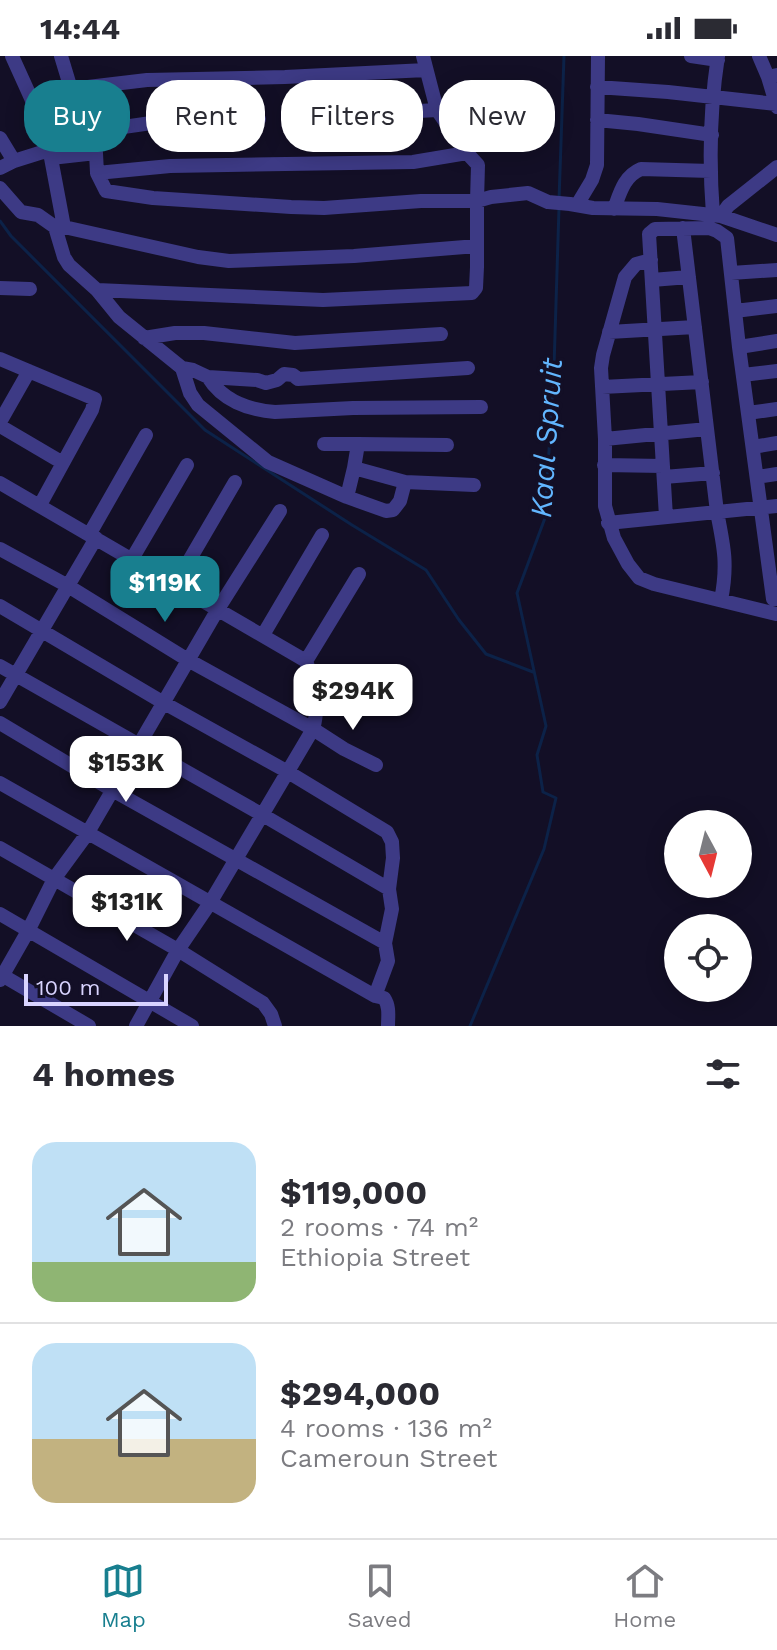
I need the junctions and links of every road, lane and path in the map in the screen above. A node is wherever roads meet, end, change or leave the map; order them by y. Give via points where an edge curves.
1 (12, 56) edge
2 (61, 56) edge
3 (598, 56) edge
4 (691, 56) edge
5 (759, 56) edge
6 (718, 58) edge
7 (425, 63) edge
8 (772, 76) edge
9 (68, 80) edge
10 (130, 82) edge
11 (597, 87) junction
12 (713, 98) junction
13 (776, 101) edge
14 (437, 110) junction
15 (423, 111) edge
16 (597, 120) junction
17 (712, 135) junction
18 (0, 138) edge
19 (96, 153) joint
20 (467, 153) junction
21 (50, 154) junction
22 (7, 165) edge
23 (777, 167) edge
24 (711, 171) junction
25 (97, 173) junction
26 (0, 188) edge
27 (477, 201) junction
28 (573, 204) junction
29 (614, 209) junction
30 (717, 216) junction
31 (59, 227) junction
32 (683, 228) junction
33 (777, 235) edge
34 (477, 246) junction
35 (651, 260) junction
36 (777, 270) edge
37 (731, 273) junction
38 (689, 277) junction
39 (652, 280) junction
40 (0, 288) edge
41 (30, 289) dead end
42 (97, 290) junction
43 (777, 306) edge
44 (735, 311) junction
45 (695, 327) junction
46 (655, 329) junction
47 (609, 332) junction
48 (441, 334) dead end
49 (144, 338) junction
50 (777, 341) edge
51 (739, 347) junction
52 (0, 359) edge
53 (182, 368) junction
54 (468, 368) dead end
55 (29, 371) junction
56 (777, 371) edge
57 (743, 375) junction
58 (208, 377) junction
59 (702, 382) junction
60 (658, 384) junction
61 (602, 387) junction
62 (481, 407) dead end
63 (777, 409) edge
64 (748, 413) junction
65 (0, 424) edge
66 (707, 429) junction
67 (661, 433) junction
68 (146, 435) dead end
69 (605, 439) junction
70 (777, 443) edge
71 (324, 444) dead end
72 (358, 444) junction
73 (447, 445) dead end
74 (753, 447) junction
75 (63, 463) junction
76 (187, 465) dead end
77 (604, 465) junction
78 (354, 468) junction
79 (663, 472) junction
80 (713, 473) junction
81 (777, 474) edge
82 (757, 477) junction
83 (235, 482) dead end
84 (405, 482) junction
85 (0, 483) edge
86 (474, 485) dead end
87 (347, 497) junction
88 (40, 505) junction
89 (777, 506) edge
90 (761, 508) junction
91 (280, 511) dead end
92 (717, 512) junction
93 (666, 517) junction
94 (608, 523) junction
95 (322, 535) dead end
96 (92, 536) junction
97 (771, 539) edge
98 (0, 549) edge
99 (132, 559) junction
100 (773, 568) edge
101 (359, 574) dead end
102 (176, 583) junction
103 (68, 586) junction
104 (721, 600) junction
105 (0, 606) edge
106 (776, 607) edge
107 (218, 609) junction
108 (43, 631) junction
109 (263, 635) junction
110 (188, 660) junction
111 (306, 661) junction
112 (0, 666) edge
113 (15, 675) junction
114 (0, 702) edge
115 (164, 703) junction
116 (0, 723) edge
117 (313, 729) junction
118 (138, 744) junction
119 (376, 765) dead end
120 (288, 772) junction
121 (0, 783) edge
122 (112, 790) junction
123 (261, 814) junction
124 (87, 834) junction
125 (0, 848) edge
126 (235, 860) junction
127 (54, 879) junction
128 (389, 889) junction
129 (210, 903) junction
130 (0, 914) edge
131 (28, 931) junction
132 (385, 943) junction
133 (178, 950) junction
134 (1, 976) edge
135 (375, 996) junction
136 (150, 1002) junction
137 (89, 1026) edge
138 (136, 1026) edge
139 (192, 1026) edge
140 (275, 1026) edge
141 (388, 1026) edge

1 - 21 street
2 - 9 street
3 - 11 street
4 - 6 street
5 - 8 street
6 - 12 street
7 - 10 street via 285,77
7 - 14 street
8 - 13 street
11 - 12 street
11 - 16 street
12 - 13 street
12 - 17 street
14 - 15 street
14 - 20 street
16 - 17 street
16 - 28 street via 596,171
17 - 24 street
18 - 22 street
19 - 21 street
19 - 25 street
20 - 25 street via 413,162 170,166
20 - 27 street via 478,165
21 - 22 street
21 - 31 street
23 - 30 street
24 - 29 street via 635,172
24 - 30 street
25 - 27 street via 110,192 256,206
26 - 31 street via 21,212
27 - 28 street via 528,193
27 - 34 street
28 - 29 street
29 - 30 street
30 - 33 street
31 - 34 street via 229,261
31 - 42 street via 64,257
32 - 35 street via 651,231
32 - 37 street via 709,228 725,236
32 - 38 street
34 - 42 street via 476,288 468,294 323,300
35 - 39 street
35 - 47 street via 636,264 625,277
36 - 37 street
37 - 44 street
38 - 39 street
38 - 45 street
39 - 46 street
40 - 41 street
42 - 49 street
43 - 44 street
44 - 51 street
45 - 46 street
45 - 59 street
46 - 47 street
46 - 60 street
47 - 61 street
48 - 49 street via 295,343 204,333
49 - 53 street
50 - 51 street
51 - 57 street
52 - 55 street
53 - 58 street
53 - 87 street via 198,405 257,454
54 - 58 street via 298,379 284,374 266,383
55 - 65 street
55 - 75 street via 95,399
56 - 57 street
57 - 64 street
58 - 62 street via 244,407 263,411
59 - 60 street
59 - 66 street
60 - 61 street
60 - 67 street
61 - 69 street
63 - 64 street
64 - 74 street
65 - 75 street
66 - 67 street
66 - 80 street
67 - 69 street
67 - 79 street
68 - 96 street
69 - 77 street
70 - 74 street
71 - 72 street
72 - 73 street
72 - 78 street
74 - 82 street
75 - 88 street
76 - 99 street
77 - 79 street
77 - 94 street
78 - 84 street
78 - 87 street
79 - 80 street
79 - 93 street
80 - 92 street
81 - 82 street
82 - 90 street
83 - 102 street
84 - 86 street
84 - 87 street via 393,510
85 - 88 street
88 - 96 street
89 - 90 street
90 - 92 street
90 - 97 street
91 - 107 street
92 - 93 street
92 - 104 street via 725,552
93 - 94 street
94 - 104 street via 639,578
95 - 109 street
96 - 99 street
96 - 103 street
97 - 100 street
98 - 103 street
99 - 102 street
100 - 106 street
101 - 111 street
102 - 107 street
103 - 108 street
103 - 110 street
104 - 106 street
105 - 108 street
107 - 109 street
107 - 110 street
108 - 113 street
108 - 115 street
109 - 111 street
110 - 115 street
110 - 117 street
111 - 117 street via 317,706
112 - 113 street
113 - 114 street
113 - 118 street
115 - 118 street
115 - 120 street
116 - 122 street
117 - 119 street
117 - 120 street
118 - 122 street
118 - 123 street
120 - 123 street
120 - 128 street via 387,832 393,858
121 - 124 street
122 - 124 street
122 - 126 street
123 - 126 street
123 - 128 street
124 - 127 street
124 - 129 street
125 - 127 street
126 - 129 street
126 - 132 street
127 - 131 street
127 - 133 street
128 - 132 street via 392,909
129 - 133 street
129 - 135 street
130 - 131 street
131 - 134 street
131 - 136 street
132 - 135 street via 388,961
133 - 136 street
133 - 140 street via 263,1003
134 - 137 street
135 - 141 street via 387,1001
136 - 138 street
136 - 139 street

